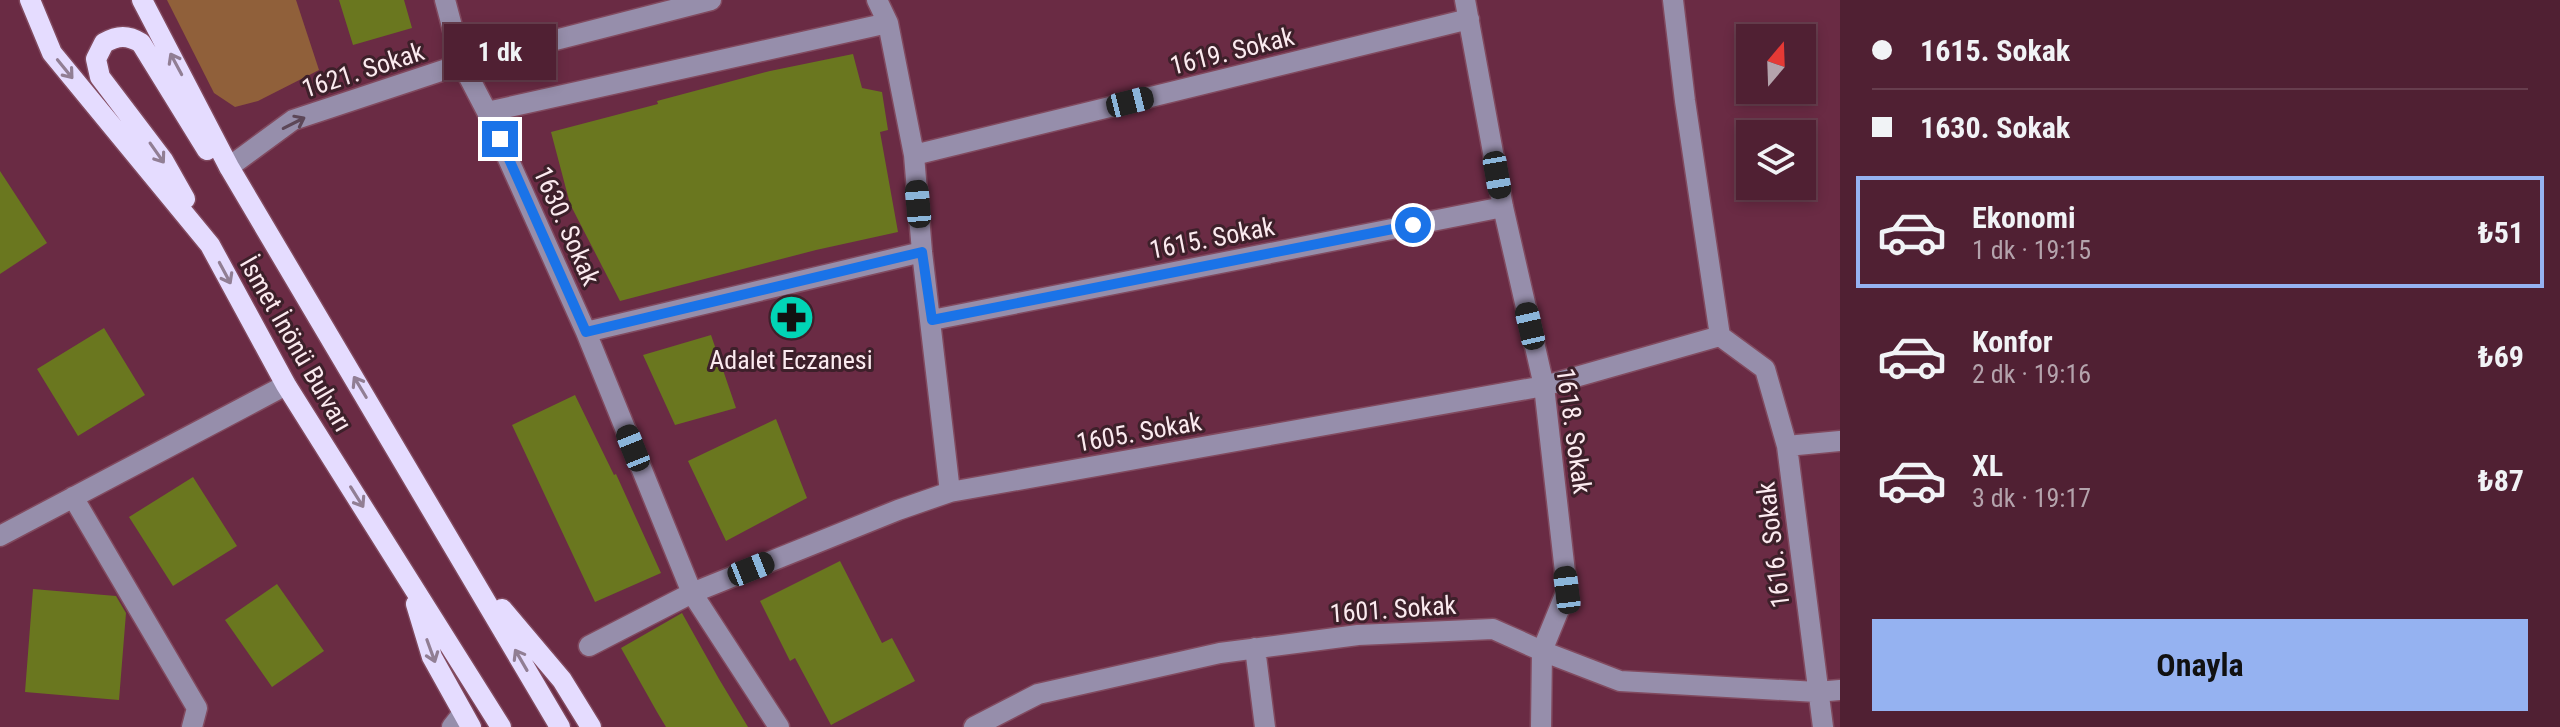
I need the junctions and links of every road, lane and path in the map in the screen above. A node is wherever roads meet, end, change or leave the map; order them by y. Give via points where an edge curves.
1 (30, 0) edge
2 (142, 0) edge
3 (445, 0) edge
4 (711, 0) edge
5 (877, 0) edge
6 (1673, 0) edge
7 (672, 5) edge
8 (1467, 10) edge
9 (888, 23) junction
10 (462, 64) junction
11 (487, 112) junction
12 (914, 155) junction
13 (229, 167) junction
14 (1503, 207) junction
15 (261, 219) junction
16 (210, 245) junction
17 (922, 252) junction
18 (932, 320) junction
19 (586, 332) junction
20 (1720, 336) junction
21 (286, 385) junction
22 (1544, 386) junction
23 (1840, 441) edge
24 (1787, 446) junction
25 (950, 492) junction
26 (73, 497) junction
27 (0, 536) edge
28 (464, 564) junction
29 (408, 577) junction
30 (692, 593) junction
31 (589, 646) dead end
32 (1255, 648) junction
33 (1542, 651) junction
34 (1840, 690) edge
35 (1817, 692) junction
36 (1017, 704) junction
37 (462, 722) edge
38 (192, 727) edge
39 (501, 727) edge
40 (560, 727) edge
41 (591, 727) edge
42 (779, 727) edge
43 (974, 727) edge
44 (1019, 727) edge
45 (1265, 727) edge
46 (1541, 727) edge
47 (1823, 727) edge

1 -> 16 main road, İsmet İnönü Bulvarı via 52,53
13 -> 2 main road, İsmet İnönü Bulvarı
3 - 10 street, 1630. Sokak
4 - 7 street, 1621. Sokak
5 - 9 street
6 - 20 street
7 - 10 street, 1621. Sokak
8 - 12 street, 1619. Sokak
8 - 14 street, 1618. Sokak
9 - 11 street
9 - 12 street
10 - 11 street, 1630. Sokak
13 -> 10 street, 1621. Sokak via 293,120
11 - 19 street, 1630. Sokak
12 - 17 street
13 - 15 main road, İsmet İnönü Bulvarı
14 - 18 street, 1615. Sokak
14 - 22 street, 1618. Sokak
15 -> 16 main road via 219,170 141,43 132,37 112,38 96,59 100,77 163,160
28 -> 15 main road, İsmet İnönü Bulvarı
16 -> 21 main road, İsmet İnönü Bulvarı
17 - 18 street
17 - 19 street
18 - 25 street
19 - 30 street, 1630. Sokak
20 - 22 street, 1605. Sokak
20 - 24 street, 1616. Sokak via 1765,369
21 - 26 street
21 -> 29 main road, İsmet İnönü Bulvarı
22 - 25 street, 1605. Sokak
22 - 33 street, 1618. Sokak via 1567,590
23 - 24 street
24 - 35 street, 1616. Sokak
25 - 30 street, 1605. Sokak
26 - 27 street
26 - 38 street via 197,708
40 -> 28 main road, İsmet İnönü Bulvarı
28 - 41 main road via 562,680
29 -> 37 main road via 432,657
29 - 39 main road, İsmet İnönü Bulvarı
30 - 31 street, 1605. Sokak
30 - 42 street, 1630. Sokak
32 - 33 street, 1601. Sokak via 1358,635 1493,629
32 - 36 street, 1601. Sokak via 1038,694
32 - 45 street
33 - 35 street, 1601. Sokak via 1620,681
33 - 46 street, 1618. Sokak
34 - 35 street, 1601. Sokak
35 - 47 street, 1616. Sokak
36 - 43 street, 1601. Sokak
36 - 44 street

